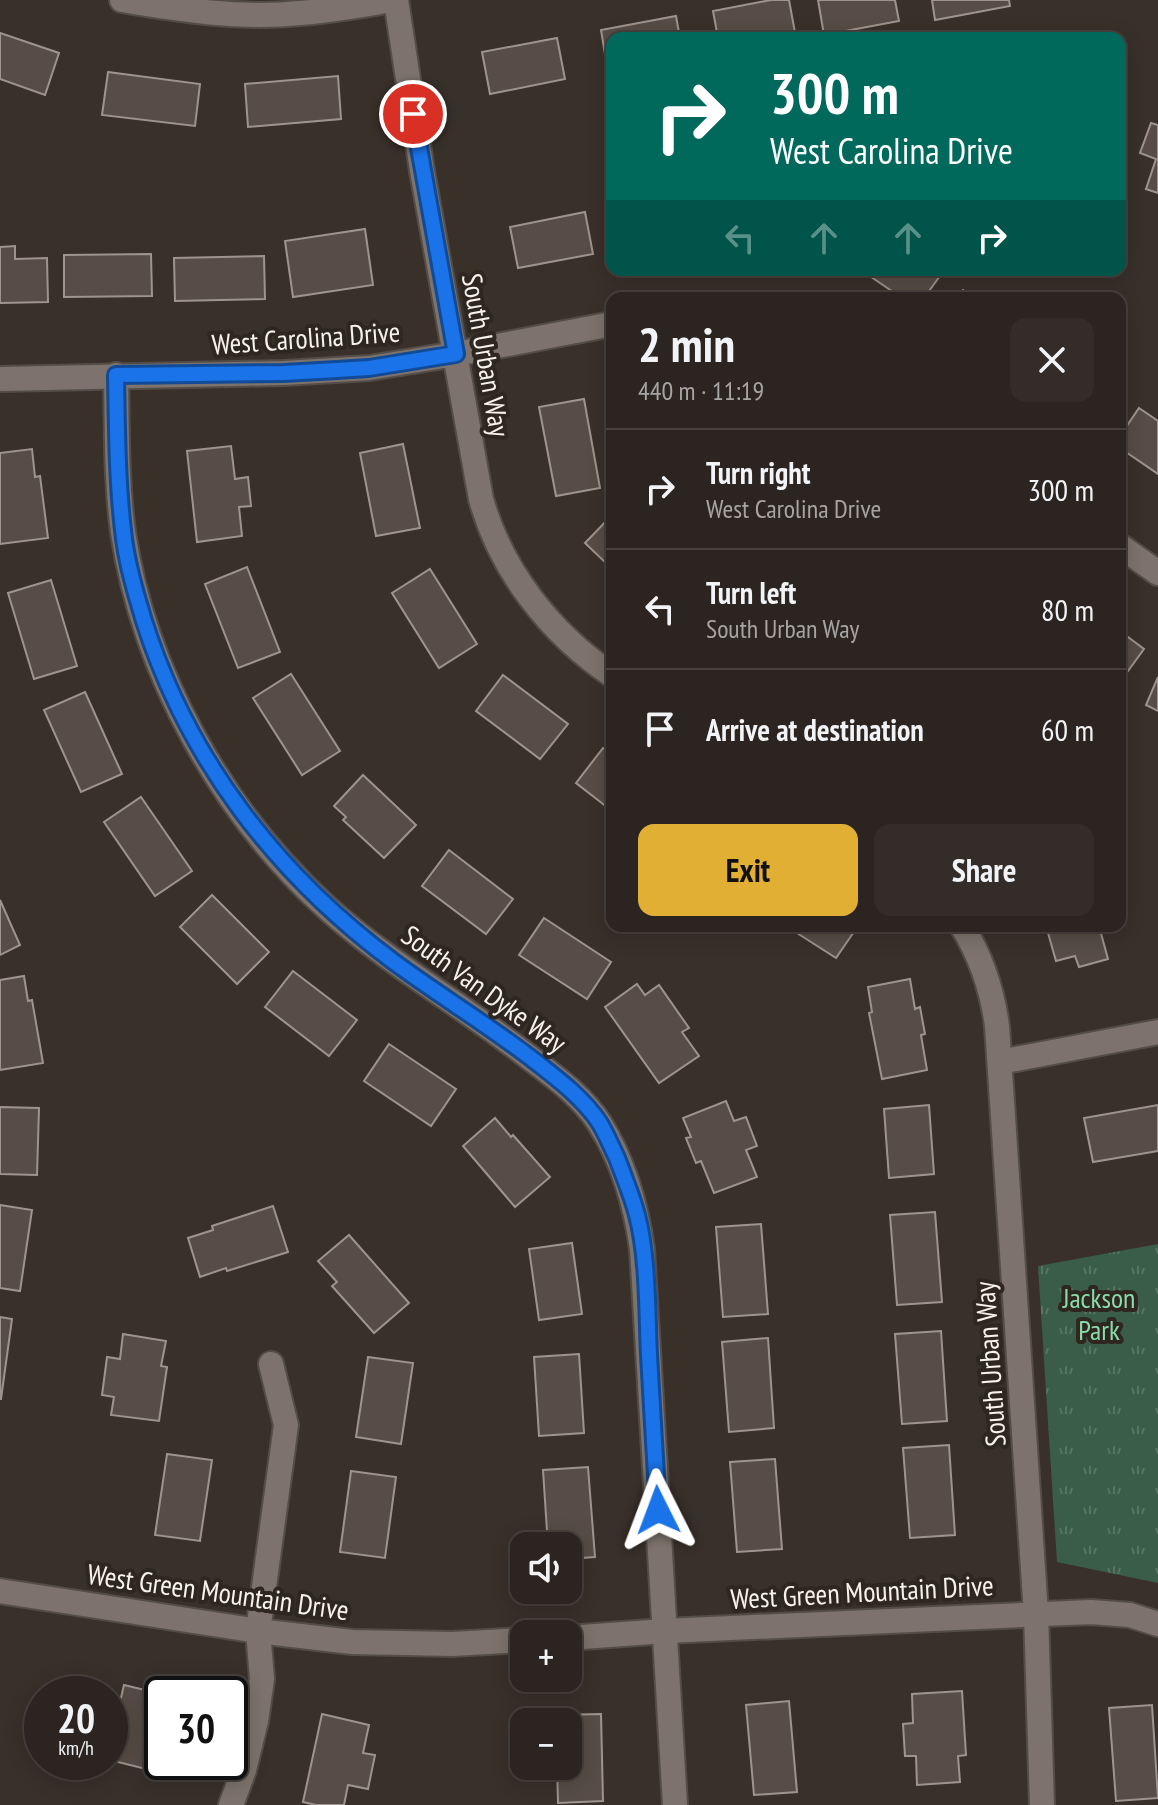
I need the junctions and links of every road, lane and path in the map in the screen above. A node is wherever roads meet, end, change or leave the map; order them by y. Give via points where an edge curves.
1 (122, 0) edge
2 (394, 0) edge
3 (606, 325) edge
4 (456, 354) junction
5 (116, 375) junction
6 (0, 379) edge
7 (1126, 550) edge
8 (1158, 573) edge
9 (606, 671) edge
10 (966, 932) edge
11 (1158, 1032) edge
12 (1000, 1062) junction
13 (271, 1364) dead end
14 (0, 1591) edge
15 (1036, 1614) junction
16 (1158, 1624) edge
17 (258, 1631) junction
18 (665, 1631) junction
19 (582, 1637) edge
20 (510, 1641) edge
21 (231, 1805) edge
22 (675, 1805) edge
23 (1042, 1805) edge

1 - 2 street via 257,15
2 - 4 street, South Urban Way
3 - 4 street, West Carolina Drive
4 - 5 street, West Carolina Drive via 337,370
4 - 9 street, South Urban Way via 489,525 537,607 559,633
5 - 6 street, West Carolina Drive
5 - 18 street, South Van Dyke Way via 120,493 129,564 151,642 192,736 241,812 326,907 558,1079 600,1123 625,1177 642,1249
7 - 8 street
10 - 12 street, South Urban Way via 993,997
11 - 12 street
12 - 15 street, South Urban Way
13 - 17 street via 286,1425
14 - 17 street, West Green Mountain Drive
15 - 16 street, West Green Mountain Drive via 1130,1615
15 - 18 street, West Green Mountain Drive
15 - 23 street, South Urban Way
17 - 20 street, West Green Mountain Drive via 392,1644
17 - 21 street via 262,1679 256,1721
18 - 19 street, West Green Mountain Drive
18 - 22 street, South Van Dyke Way

